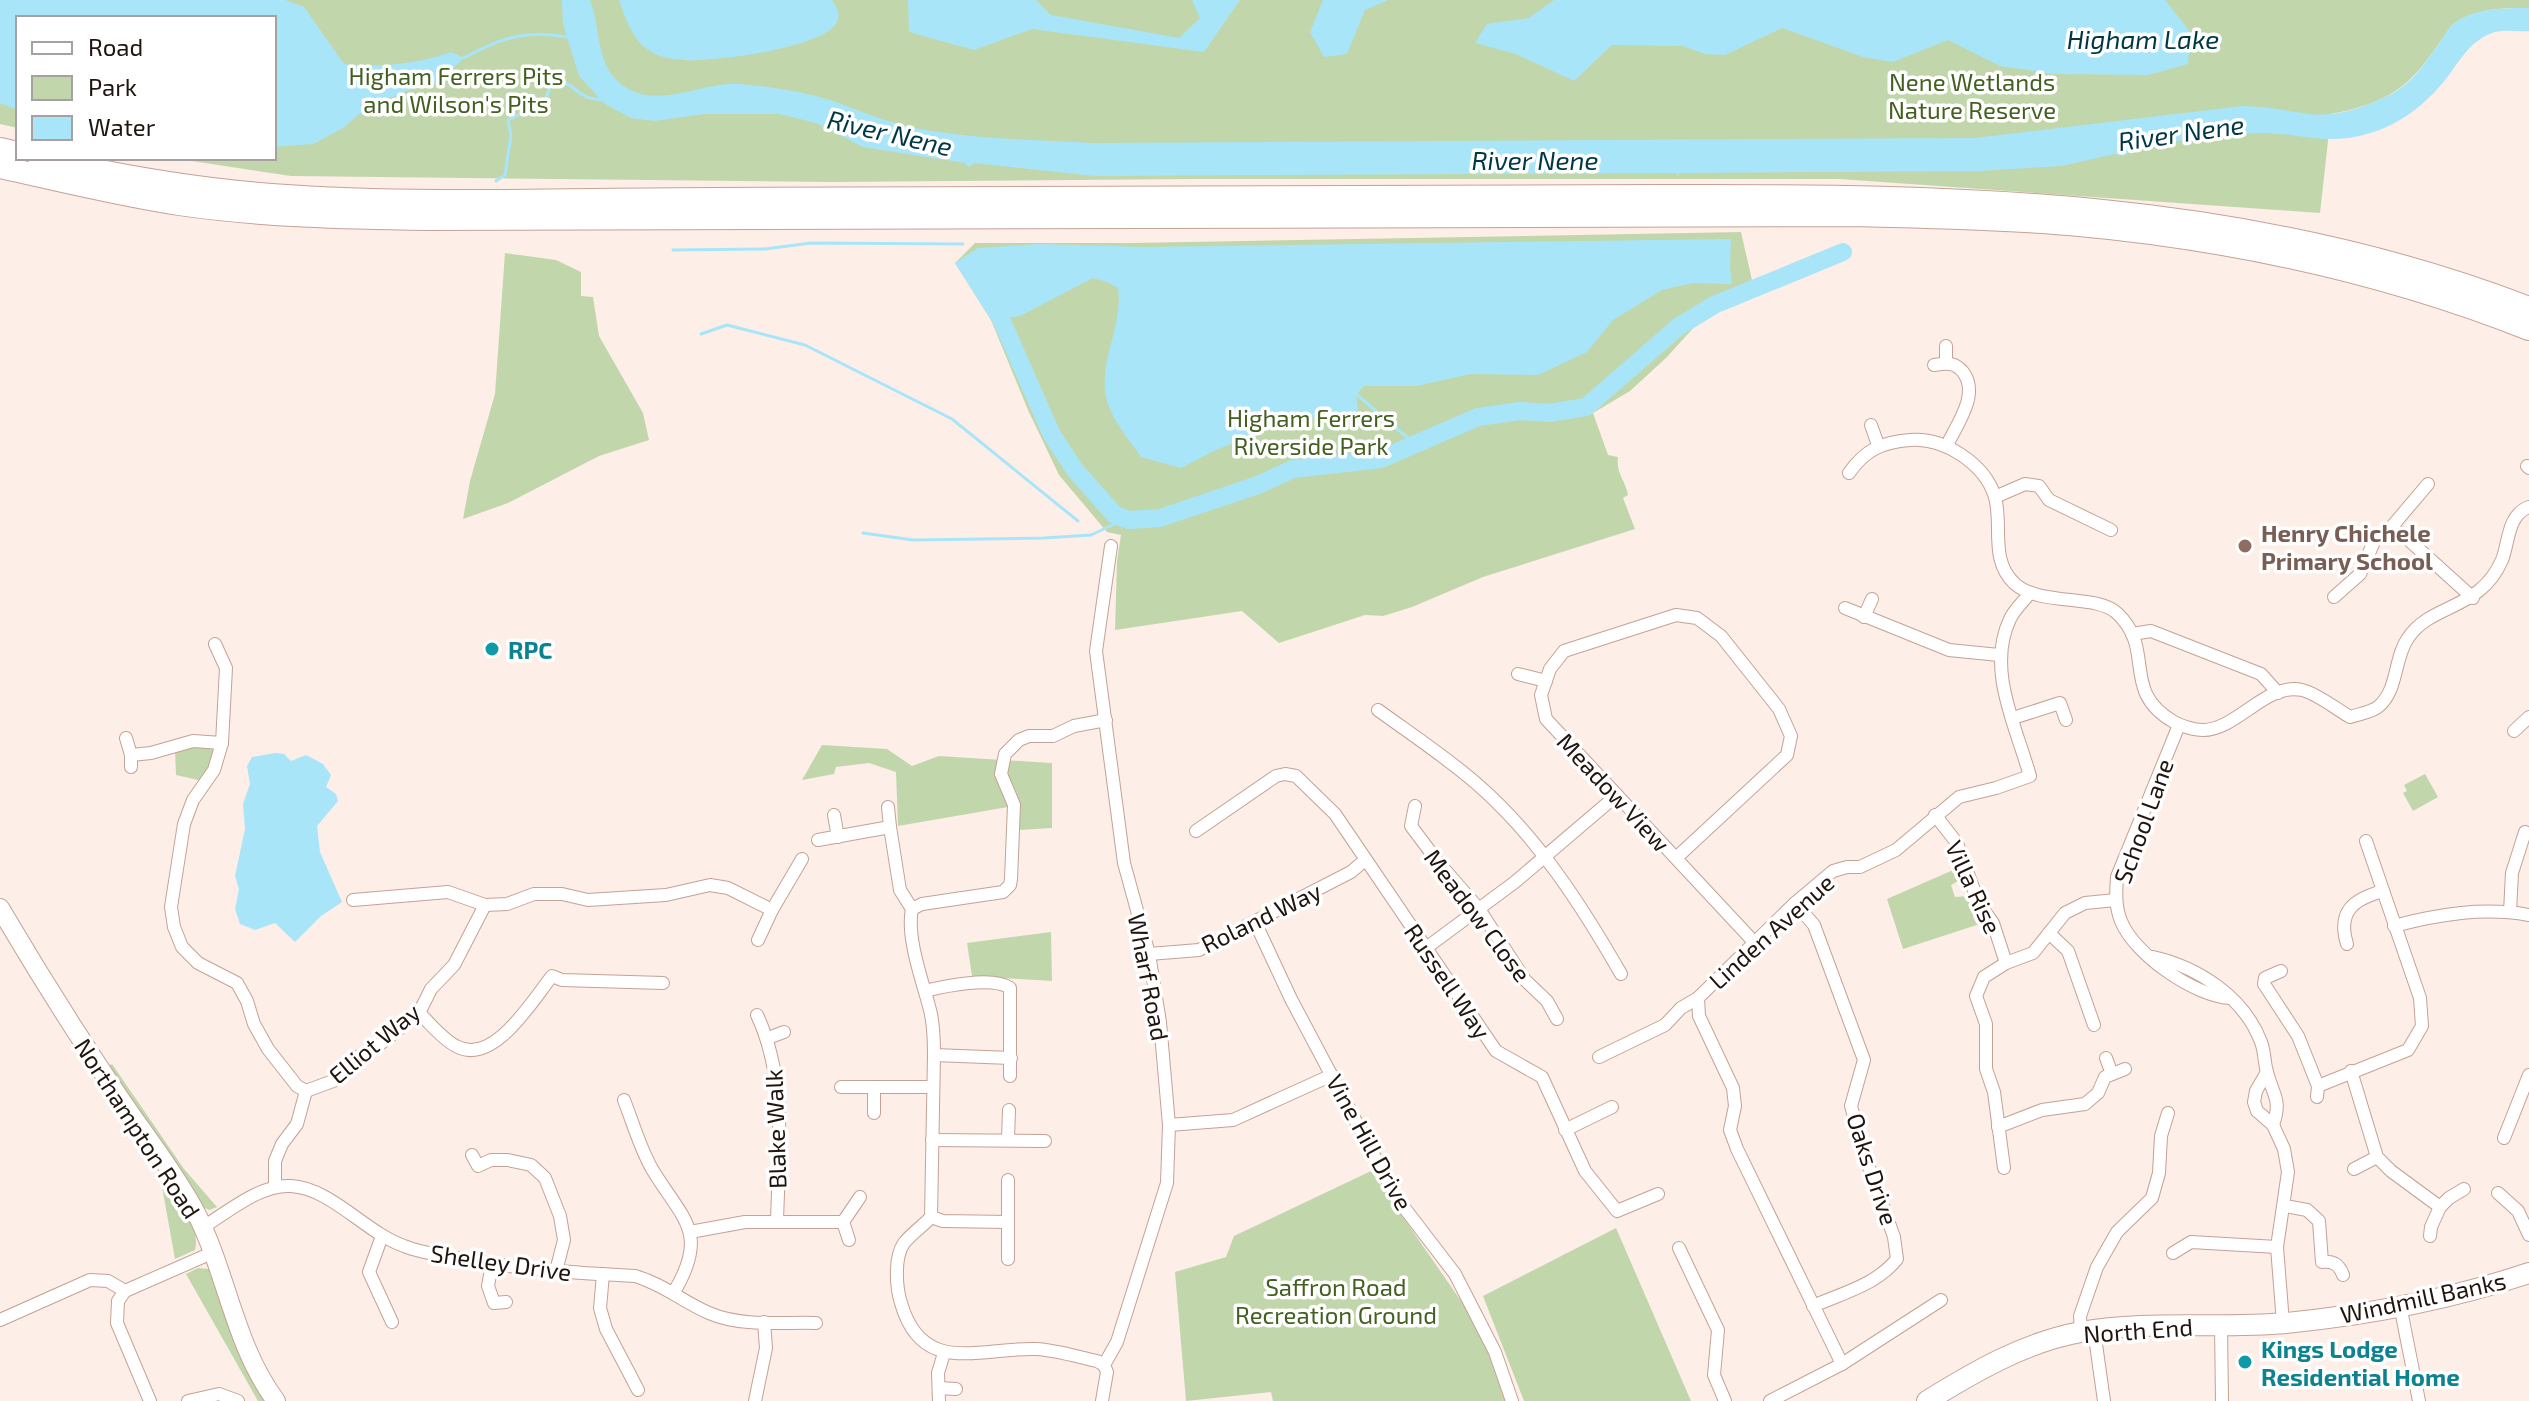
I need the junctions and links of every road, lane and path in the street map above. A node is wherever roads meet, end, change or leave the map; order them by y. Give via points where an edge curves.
1 (48, 160) edge
2 (0, 167) edge
3 (2529, 308) edge
4 (2529, 329) edge
5 (1946, 346) dead end
6 (1871, 425) dead end
7 (1878, 445) junction
8 (1947, 445) junction
9 (1849, 473) dead end
10 (2428, 484) dead end
11 (1995, 497) junction
12 (2529, 507) edge
13 (2111, 530) dead end
14 (2389, 530) junction
15 (1111, 546) dead end
16 (2029, 594) junction
17 (2334, 597) dead end
18 (2473, 598) junction
19 (1872, 599) dead end
20 (1845, 608) dead end
21 (1864, 617) junction
22 (2132, 634) junction
23 (215, 644) dead end
24 (1999, 655) junction
25 (1518, 674) dead end
26 (1546, 681) junction
27 (2278, 693) junction
28 (1378, 710) dead end
29 (2529, 717) edge
30 (2013, 718) junction
31 (1106, 720) junction
32 (2066, 720) dead end
33 (2179, 725) junction
34 (2514, 731) dead end
35 (126, 738) dead end
36 (222, 743) junction
37 (1617, 795) junction
38 (1415, 806) dead end
39 (888, 807) dead end
40 (834, 815) dead end
41 (1935, 815) junction
42 (890, 827) junction
43 (1196, 831) dead end
44 (2525, 832) dead end
45 (838, 837) junction
46 (818, 840) dead end
47 (2366, 841) dead end
48 (1545, 857) junction
49 (1676, 858) junction
50 (802, 859) dead end
51 (1365, 860) junction
52 (2383, 891) junction
53 (353, 900) dead end
54 (2116, 900) junction
55 (1795, 903) junction
56 (485, 905) junction
57 (0, 908) edge
58 (912, 909) junction
59 (1479, 909) junction
60 (772, 910) junction
61 (2510, 912) junction
62 (2529, 915) edge
63 (1255, 922) junction
64 (2394, 926) junction
65 (2049, 933) junction
66 (758, 940) dead end
67 (1754, 942) junction
68 (2347, 944) dead end
69 (1426, 948) junction
70 (1149, 954) junction
71 (2006, 963) junction
72 (541, 966) dead end
73 (2281, 971) dead end
74 (1621, 974) dead end
75 (552, 976) junction
76 (663, 983) dead end
77 (925, 991) junction
78 (1698, 998) junction
79 (419, 1013) junction
80 (757, 1015) dead end
81 (1557, 1019) dead end
82 (2094, 1025) dead end
83 (784, 1032) dead end
84 (768, 1038) junction
85 (934, 1055) junction
86 (1599, 1057) dead end
87 (1011, 1058) junction
88 (2106, 1058) dead end
89 (2125, 1069) dead end
90 (2351, 1071) junction
91 (2267, 1072) junction
92 (2112, 1074) junction
93 (1332, 1075) junction
94 (2529, 1075) edge
95 (1010, 1076) dead end
96 (841, 1087) dead end
97 (874, 1087) junction
98 (933, 1087) junction
99 (306, 1091) junction
100 (624, 1100) dead end
101 (1612, 1107) dead end
102 (1009, 1110) dead end
103 (874, 1113) dead end
104 (2168, 1113) dead end
105 (1169, 1125) junction
106 (2273, 1125) junction
107 (1998, 1127) junction
108 (1565, 1130) junction
109 (2504, 1138) dead end
110 (1008, 1139) junction
111 (932, 1140) junction
112 (1045, 1141) dead end
113 (472, 1155) dead end
114 (2377, 1157) junction
115 (2004, 1168) dead end
116 (2354, 1169) dead end
117 (1008, 1180) dead end
118 (275, 1187) junction
119 (2464, 1189) dead end
120 (2498, 1193) dead end
121 (1658, 1194) dead end
122 (860, 1197) dead end
123 (2285, 1206) junction
124 (2440, 1207) junction
125 (2524, 1207) edge
126 (931, 1217) junction
127 (777, 1221) junction
128 (843, 1222) junction
129 (1008, 1222) junction
130 (203, 1227) junction
131 (690, 1232) junction
132 (2529, 1235) edge
133 (382, 1236) junction
134 (2430, 1236) dead end
135 (849, 1240) dead end
136 (2277, 1247) junction
137 (1679, 1248) dead end
138 (214, 1252) junction
139 (2173, 1253) dead end
140 (1008, 1259) dead end
141 (2322, 1262) junction
142 (492, 1264) junction
143 (556, 1271) junction
144 (2312, 1272) dead end
145 (2529, 1273) edge
146 (603, 1274) junction
147 (2343, 1275) dead end
148 (125, 1291) junction
149 (674, 1292) junction
150 (1941, 1300) dead end
151 (506, 1302) dead end
152 (2400, 1305) junction
153 (1813, 1306) junction
154 (0, 1320) edge
155 (392, 1322) dead end
156 (764, 1322) junction
157 (816, 1323) dead end
158 (2283, 1323) junction
159 (2221, 1325) junction
160 (2087, 1331) junction
161 (944, 1353) junction
162 (1842, 1364) junction
163 (1104, 1365) junction
164 (956, 1389) dead end
165 (638, 1390) dead end
166 (939, 1395) edge
167 (1777, 1399) edge
168 (150, 1401) edge
169 (188, 1401) edge
170 (238, 1401) edge
171 (276, 1401) edge
172 (755, 1401) edge
173 (1102, 1401) edge
174 (1512, 1401) edge
175 (1725, 1401) edge
176 (1927, 1401) edge
177 (2104, 1401) edge
178 (2222, 1401) edge
179 (2419, 1401) edge

1 - 3 highway via 123,177 237,192 372,199 1944,199 2240,228 2419,270
2 - 4 highway via 179,204 322,217 1857,215 2068,224 2187,238 2316,263 2414,288
5 - 8 street via 1940,364 1957,365 1968,379 1970,398
6 - 7 street
7 - 8 street via 1919,439
7 - 9 street
8 - 11 street via 1964,456
10 - 14 street
11 - 13 street via 2025,484 2039,486 2049,500
11 - 16 street via 2001,563
12 - 18 street via 2509,529 2502,560
14 - 17 street via 2376,537 2360,574
14 - 18 street via 2401,533
15 - 31 street, Wharf Road via 1096,651
16 - 22 street via 2116,612
16 - 24 street, Linden Avenue via 2010,617
18 - 27 street via 2424,622 2407,638 2389,694 2378,708 2350,717 2302,690
19 - 21 street
20 - 21 street
21 - 24 street via 1949,650
22 - 27 street via 2151,631 2261,674
22 - 33 street via 2145,697
23 - 36 street via 226,668
24 - 30 street, Linden Avenue
25 - 26 street
26 - 37 street, Meadow View via 1541,695 1546,719
26 - 49 street, Meadow View via 1564,651 1676,615 1697,618 1721,636 1779,709 1791,736 1787,755
27 - 33 street via 2222,726 2203,730
28 - 48 street via 1477,784
29 - 34 street
30 - 32 street via 2060,703
30 - 41 street, Linden Avenue via 2030,776 1959,797
31 - 58 street via 1053,736 1029,736 1005,754 1001,774 1014,805 1007,889
31 - 70 street, Wharf Road via 1124,863
33 - 54 street, School Lane via 2117,877
35 - 36 street via 131,761 193,741
36 - 99 street via 214,770 184,824 171,907 174,927 182,947 198,963 237,983 268,1049
37 - 48 street
37 - 49 street, Meadow View
38 - 59 street, Meadow Close via 1411,826
39 - 42 street
40 - 45 street
41 - 55 street, Linden Avenue via 1896,850 1860,867 1833,871
41 - 71 street, Villa Rise via 1957,843
42 - 45 street
42 - 58 street via 900,890
43 - 51 street, Russell Way via 1285,774 1296,776 1335,814
44 - 61 street via 2512,873
45 - 46 street
47 - 52 street
48 - 59 street
48 - 74 street
49 - 67 street, Meadow View
50 - 60 street
51 - 63 street, Roland Way
51 - 69 street, Russell Way
52 - 64 street
52 - 68 street via 2362,897 2349,909 2343,920
53 - 56 street via 448,892
54 - 65 street via 2085,903 2065,913
54 - 91 street, School Lane via 2129,937 2150,956 2175,962 2222,988 2243,1009 2260,1038
55 - 67 street, Linden Avenue
55 - 153 street, Oaks Drive via 1814,925 1864,1060 1851,1106 1897,1259 1871,1282
56 - 60 street via 534,894 588,900 666,895 710,885
56 - 79 street, Elliot Way via 454,965 431,989
57 - 130 main road, Northampton Road
58 - 77 street
59 - 69 street
59 - 81 street, Meadow Close
60 - 66 street
61 - 62 street
61 - 64 street via 2437,915
63 - 70 street, Roland Way via 1199,950
63 - 93 street, Vine Hill Drive
64 - 90 street via 2420,998 2422,1026 2408,1050
65 - 71 street via 2033,953
65 - 82 street via 2068,951
67 - 78 street, Linden Avenue
69 - 108 street, Russell Way via 1496,1051 1542,1077
70 - 105 street, Wharf Road
71 - 107 street via 1984,977 1976,996 1986,1024 1986,1069
72 - 75 street
73 - 90 street via 2265,978 2266,991 2298,1036 2317,1091
75 - 76 street
75 - 79 street via 492,1046 475,1052 455,1046
77 - 85 street
77 - 87 street via 1006,984 1011,993
78 - 86 street, Linden Avenue via 1665,1025
78 - 153 street via 1699,1016 1733,1088 1730,1130 1737,1149
79 - 99 street, Elliot Way via 351,1061 333,1081
80 - 84 street, Blake Walk
83 - 84 street, Blake Walk
84 - 127 street, Blake Walk via 779,1118
85 - 87 street
85 - 98 street
87 - 95 street
88 - 92 street
89 - 92 street
90 - 114 street
91 - 106 street, School Lane via 2278,1098
91 - 106 street via 2254,1102
92 - 107 street via 2085,1104 2042,1110
93 - 105 street via 1233,1120
93 - 174 street, Vine Hill Drive via 1396,1197 1455,1274 1495,1352
94 - 109 street
96 - 97 street
97 - 98 street
97 - 103 street
98 - 111 street
99 - 118 street via 297,1124 275,1161
100 - 131 street via 652,1169
101 - 108 street
102 - 110 street
104 - 160 street via 2152,1198 2117,1232 2097,1267 2080,1316
105 - 163 street, Wharf Road via 1167,1183 1117,1342
106 - 123 street via 2288,1172
107 - 115 street
108 - 121 street, Russell Way via 1585,1171 1617,1211
110 - 111 street
110 - 112 street
111 - 126 street
113 - 143 street via 478,1166 508,1160 531,1165 545,1178 564,1240
114 - 116 street
114 - 124 street
117 - 129 street
118 - 130 street
118 - 133 street, Shelley Drive via 317,1192
119 - 124 street
120 - 125 street
122 - 128 street
123 - 136 street
123 - 141 street via 2307,1210 2319,1221
124 - 134 street
125 - 132 street
126 - 129 street
126 - 161 street via 900,1250 899,1320
127 - 128 street
127 - 131 street
128 - 135 street
129 - 140 street
130 - 138 main road, Northampton Road
131 - 149 street via 688,1266
133 - 142 street, Shelley Drive via 403,1246
133 - 155 street via 369,1272
136 - 139 street via 2191,1242
136 - 158 street
137 - 175 street via 1718,1330 1714,1375
138 - 148 street
138 - 171 main road, Northampton Road via 244,1342
141 - 144 street
141 - 147 street via 2331,1261
142 - 143 street, Shelley Drive
142 - 151 street via 488,1286 494,1303
143 - 146 street, Shelley Drive
145 - 152 main road, Windmill Banks
146 - 149 street, Shelley Drive via 635,1276
146 - 165 street via 603,1319
148 - 154 street via 108,1281 90,1280
148 - 168 street via 118,1301 117,1323
149 - 156 street, Shelley Drive via 719,1316
150 - 162 street
152 - 158 main road, Windmill Banks
152 - 179 street
153 - 162 street
156 - 157 street, Shelley Drive
156 - 172 street via 766,1348
158 - 159 main road, Windmill Banks
159 - 160 main road, North End
159 - 178 street
160 - 176 main road, North End via 2019,1351
160 - 177 street
161 - 163 street via 1036,1349
161 - 166 street
162 - 167 street
163 - 173 street, Wharf Road
164 - 166 street
169 - 170 street via 219,1394

